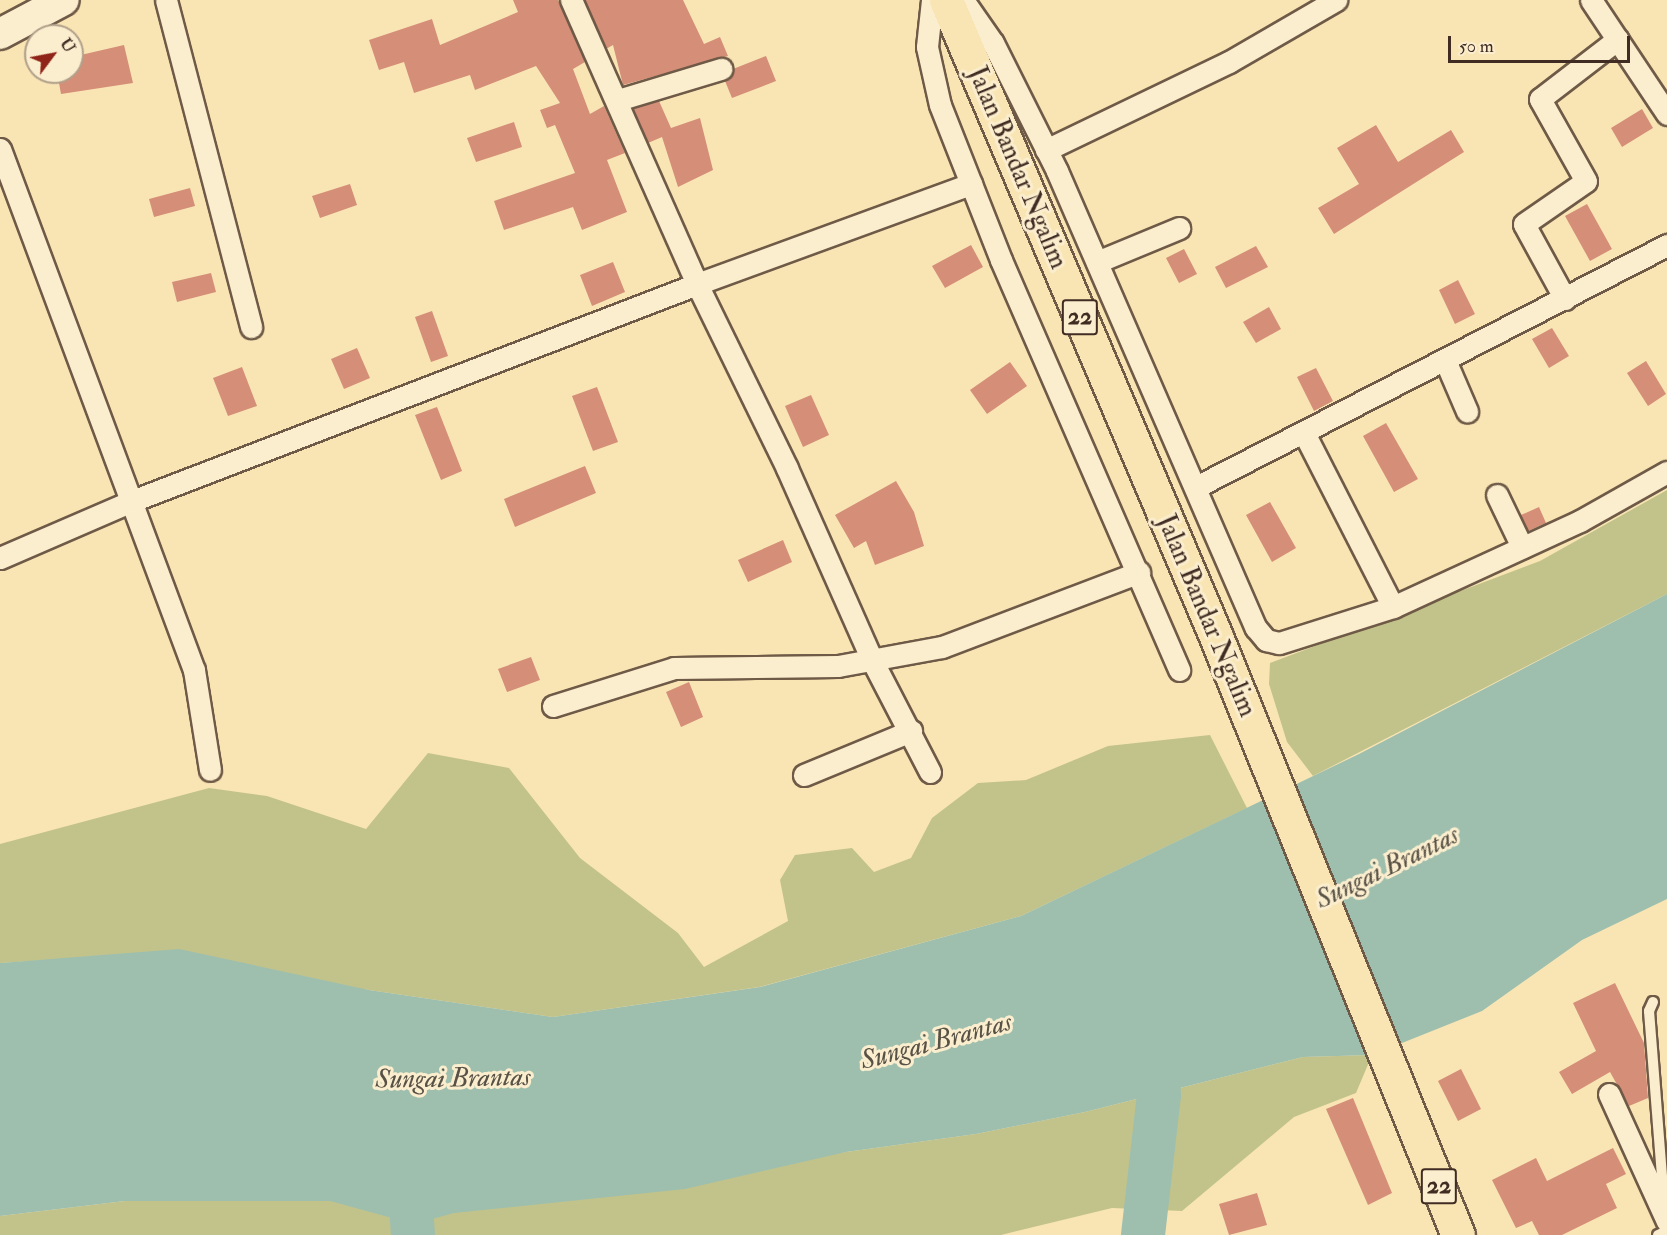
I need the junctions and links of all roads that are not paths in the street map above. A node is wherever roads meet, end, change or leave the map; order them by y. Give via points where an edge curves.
1 (166, 0) edge
2 (932, 0) edge
3 (946, 0) edge
4 (963, 0) edge
5 (1336, 0) edge
6 (1592, 0) edge
7 (578, 2) edge
8 (46, 4) edge
9 (0, 33) edge
10 (1618, 39) junction
11 (721, 69) dead end
12 (618, 100) junction
13 (1667, 114) edge
14 (0, 149) edge
15 (1046, 150) junction
16 (971, 184) junction
17 (1179, 228) dead end
18 (1667, 245) edge
19 (1097, 262) junction
20 (697, 284) junction
21 (1565, 299) junction
22 (251, 327) dead end
23 (1445, 360) junction
24 (1467, 411) dead end
25 (1304, 433) junction
26 (1667, 472) edge
27 (1196, 487) junction
28 (1497, 495) dead end
29 (132, 501) junction
30 (1522, 547) junction
31 (0, 558) edge
32 (1139, 572) junction
33 (1394, 607) junction
34 (872, 660) junction
35 (1179, 670) dead end
36 (553, 706) dead end
37 (911, 731) junction
38 (210, 770) dead end
39 (930, 772) dead end
40 (804, 775) dead end
41 (1653, 1002) dead end
42 (1609, 1094) dead end
43 (1664, 1225) edge
44 (1458, 1235) edge

1 - 22 street
2 - 16 street via 929,69
3 - 44 highway, Jalan Bandar Ngalim / 22 via 1215,634
4 - 15 street via 993,43
5 - 15 street via 1229,62
6 - 10 street
7 - 12 street
8 - 9 street
10 - 13 street
10 - 21 street via 1540,99 1586,181 1524,224
11 - 12 street
12 - 20 street
14 - 29 street
15 - 19 street
16 - 20 street
16 - 32 street
17 - 19 street
18 - 21 street
19 - 27 street
20 - 29 street
20 - 34 street via 787,468
21 - 23 street
23 - 24 street
23 - 25 street
25 - 27 street
25 - 33 street
26 - 30 street
27 - 33 street via 1256,628 1266,640 1279,643
28 - 30 street
29 - 31 street
29 - 38 street via 194,670
30 - 33 street
32 - 34 street via 942,647
32 - 35 street
34 - 36 street via 769,670 691,665
34 - 37 street
37 - 39 street
37 - 40 street
41 - 43 lane via 1649,1011
42 - 43 street

